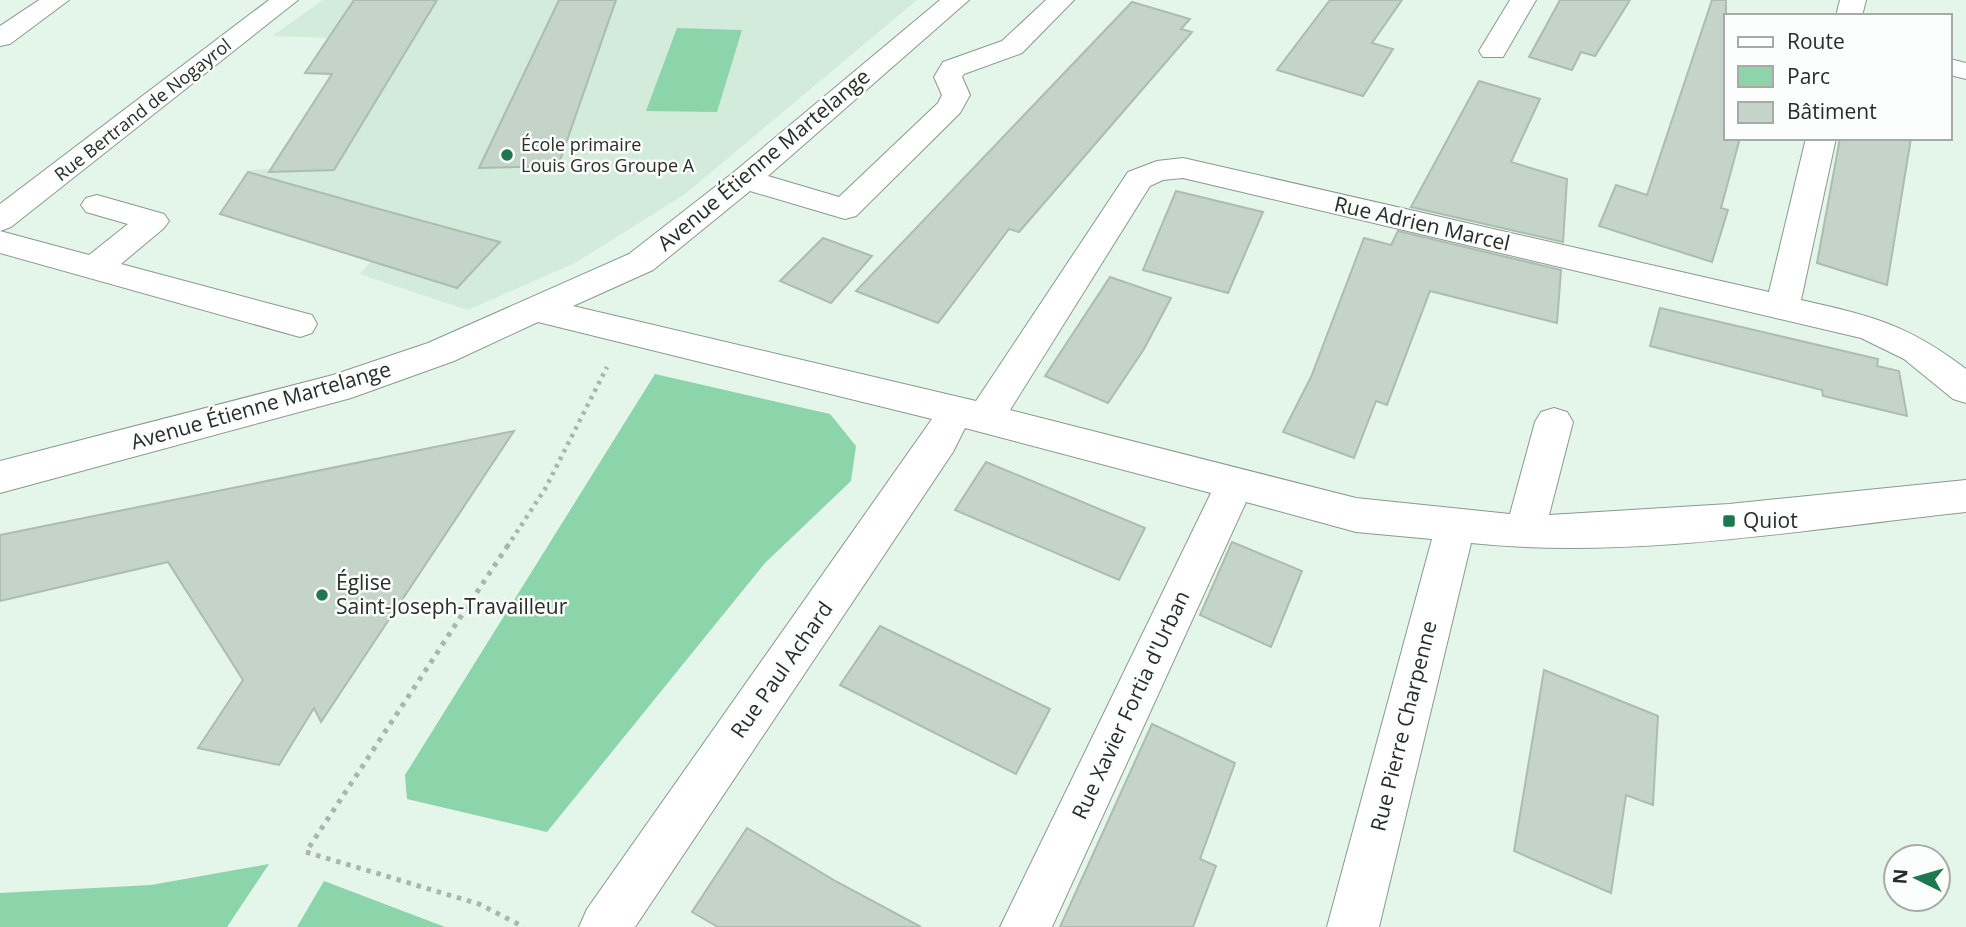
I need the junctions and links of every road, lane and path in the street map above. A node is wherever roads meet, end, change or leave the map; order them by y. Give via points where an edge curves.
1 (56, 0) edge
2 (285, 0) edge
3 (956, 0) edge
4 (1061, 0) edge
5 (1523, 0) edge
6 (0, 38) edge
7 (1493, 51) dead end
8 (1821, 140) edge
9 (746, 179) junction
10 (97, 205) dead end
11 (0, 220) edge
12 (0, 242) edge
13 (94, 268) junction
14 (1782, 309) junction
15 (537, 310) junction
16 (300, 324) dead end
17 (625, 332) junction
18 (1966, 389) edge
19 (970, 414) junction
20 (1554, 422) dead end
21 (0, 477) edge
22 (1236, 482) junction
23 (1966, 496) edge
24 (1456, 524) junction
25 (1525, 531) junction
26 (524, 927) edge
27 (605, 927) edge
28 (1026, 927) edge
29 (1353, 927) edge

1 - 6 street
2 - 11 street, Rue Bertrand de Nogayrol
3 - 9 street, Avenue Étienne Martelange
4 - 9 street via 1012,47 953,68 948,77 956,95 950,107 845,209
5 - 7 street
8 - 14 street
9 - 15 street, Avenue Étienne Martelange via 640,262
10 - 13 street via 153,221
12 - 13 street
13 - 16 street
14 - 18 street, Rue Adrien Marcel via 1870,328 1917,350
14 - 19 street, Rue Adrien Marcel via 1183,168 1157,171 1139,178
15 - 17 street
15 - 21 street, Avenue Étienne Martelange via 440,352 338,388
17 - 19 street
17 - 26 path via 545,489 306,852 479,904
19 - 22 street
19 - 27 street, Rue Paul Achard via 940,441
20 - 25 street
22 - 24 street via 1356,514
22 - 28 street, Rue Xavier Fortia d'Urban
23 - 25 street via 1729,521
24 - 25 street
24 - 29 street, Rue Pierre Charpenne

